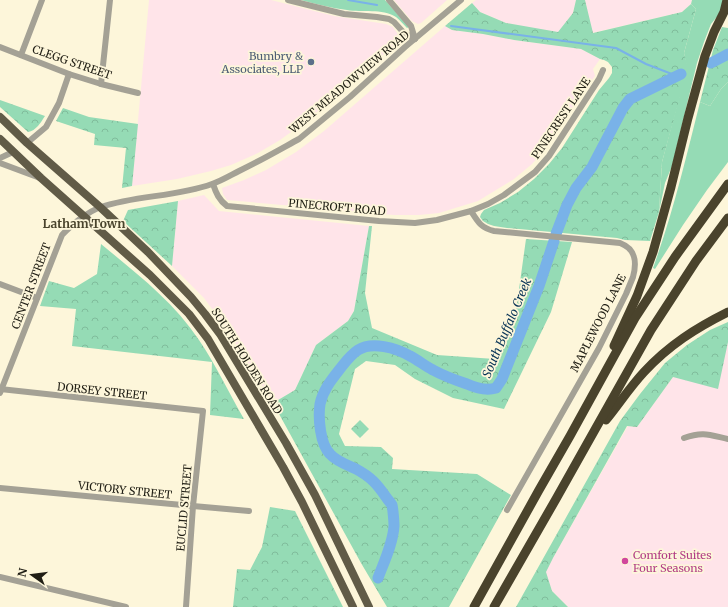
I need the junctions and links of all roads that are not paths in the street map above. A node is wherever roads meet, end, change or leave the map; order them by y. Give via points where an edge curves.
1 (42, 0) edge
2 (110, 0) edge
3 (288, 0) edge
4 (389, 0) edge
5 (461, 0) edge
6 (727, 0) edge
7 (415, 39) junction
8 (0, 47) edge
9 (21, 55) junction
10 (603, 70) dead end
11 (69, 74) junction
12 (101, 84) junction
13 (138, 93) dead end
14 (0, 117) edge
15 (0, 139) edge
16 (27, 143) junction
17 (13, 152) junction
18 (0, 158) edge
19 (0, 163) edge
20 (41, 178) junction
21 (213, 184) junction
22 (728, 184) edge
23 (100, 207) junction
24 (471, 211) junction
25 (84, 216) junction
26 (728, 218) edge
27 (0, 284) edge
28 (37, 298) junction
29 (728, 312) edge
30 (0, 391) edge
31 (203, 411) joint
32 (570, 436) junction
33 (684, 438) dead end
34 (728, 439) edge
35 (586, 447) junction
36 (0, 488) edge
37 (193, 506) junction
38 (507, 510) dead end
39 (249, 511) dead end
40 (0, 577) edge
41 (126, 607) edge
42 (186, 607) edge
43 (353, 607) edge
44 (369, 607) edge
45 (474, 607) edge
46 (494, 607) edge

1 - 9 street
2 - 12 street
3 - 7 street via 339,13 389,19
4 - 7 street via 411,26
5 - 7 street, WEST MEADOWVIEW ROAD
6 - 32 highway via 705,56 671,187 637,296
7 - 21 street, WEST MEADOWVIEW ROAD via 299,139
8 - 9 street, CLEGG STREET
9 - 11 street, CLEGG STREET
10 - 24 street, PINECREST LANE via 560,141 535,172 504,196
11 - 12 street, CLEGG STREET
11 - 16 street via 59,103 46,127
12 - 13 street, CLEGG STREET
14 - 16 main road, SOUTH HOLDEN ROAD
15 - 17 main road, SOUTH HOLDEN ROAD
16 - 23 main road, SOUTH HOLDEN ROAD
17 - 18 street
17 - 20 main road, SOUTH HOLDEN ROAD
19 - 20 street
20 - 25 main road, SOUTH HOLDEN ROAD
21 - 23 street, WEST MEADOWVIEW ROAD
21 - 24 street, PINECROFT ROAD via 217,196 227,206 379,221 415,222 437,220
22 - 32 highway via 655,286
23 - 25 street, WEST MEADOWVIEW ROAD
23 - 44 main road, SOUTH HOLDEN ROAD via 176,281 220,334 315,496
24 - 38 street, MAPLEWOOD LANE via 486,229 620,243 629,248 635,261 633,277 600,346
25 - 28 street, CENTER STREET via 62,235
25 - 43 main road, SOUTH HOLDEN ROAD via 150,275 189,314 208,339 302,502
26 - 35 highway via 696,261 651,330
27 - 28 street
28 - 30 street, CENTER STREET
29 - 35 highway via 693,330 656,360 634,384
30 - 31 street, DORSEY STREET
31 - 37 street, EUCLID STREET
32 - 45 highway
33 - 34 street via 705,434
35 - 46 highway
36 - 37 street, VICTORY STREET
37 - 39 street, VICTORY STREET
37 - 42 street, EUCLID STREET
40 - 41 street

